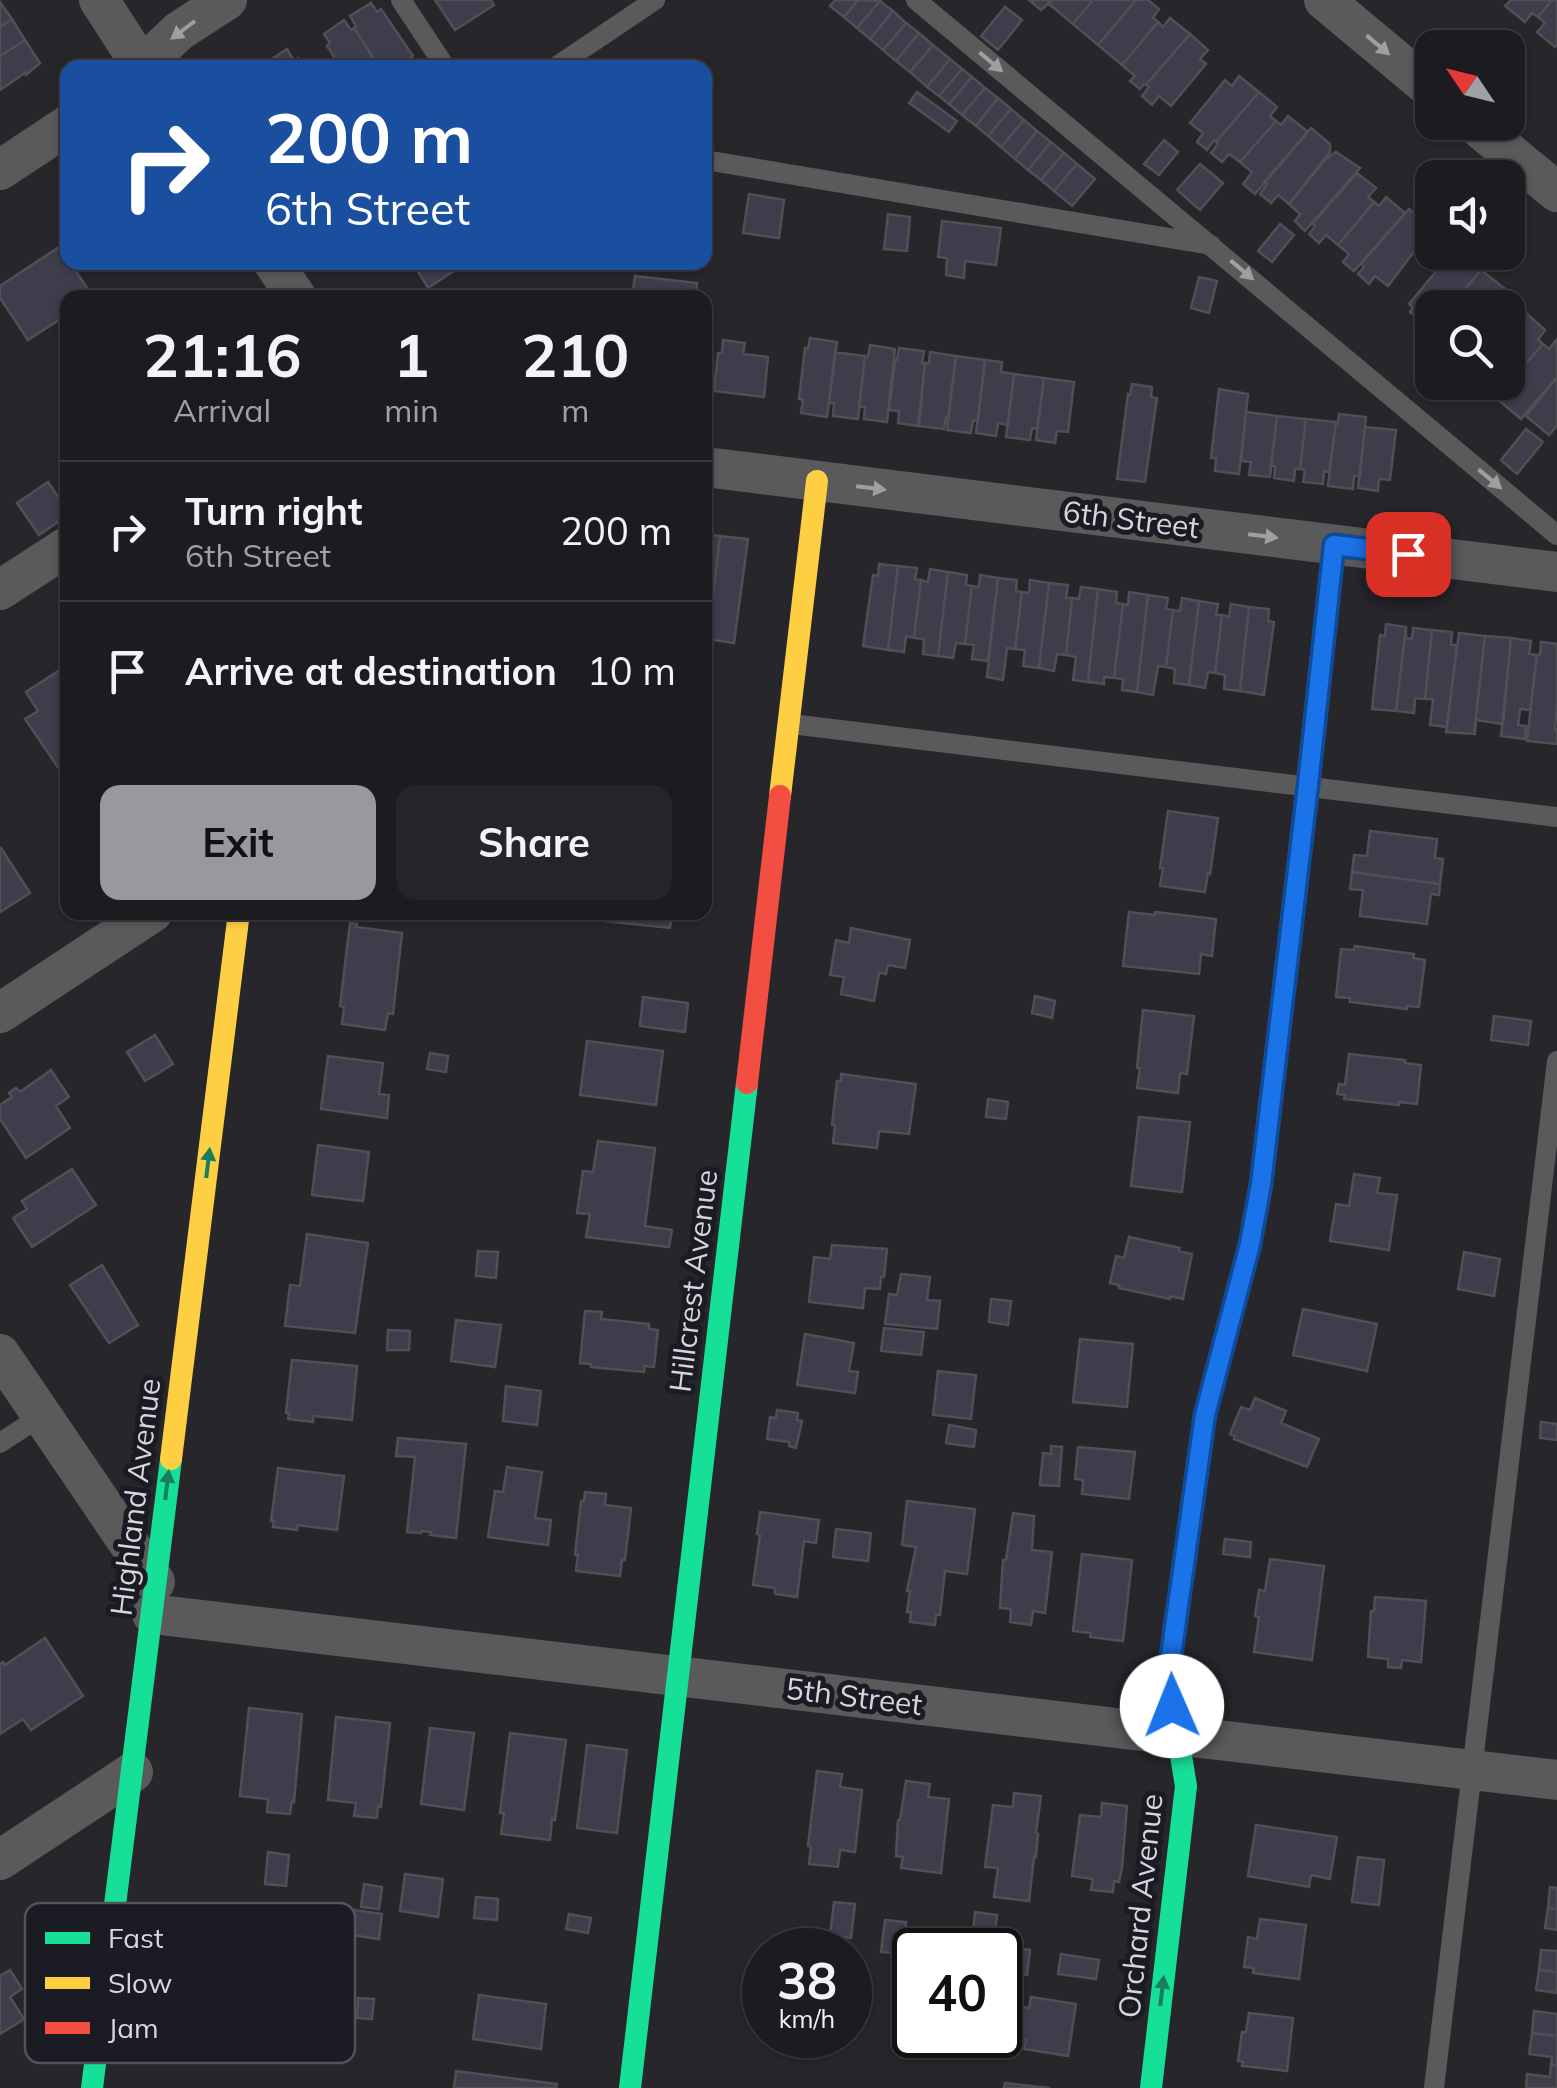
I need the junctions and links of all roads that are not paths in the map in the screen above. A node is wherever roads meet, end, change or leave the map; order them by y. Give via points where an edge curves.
1 (100, 0) edge
2 (227, 0) edge
3 (401, 0) edge
4 (655, 0) edge
5 (916, 0) edge
6 (1324, 0) edge
7 (138, 60) edge
8 (149, 60) edge
9 (441, 60) edge
10 (566, 60) edge
11 (1415, 76) edge
12 (60, 130) edge
13 (1494, 140) edge
14 (712, 161) edge
15 (0, 170) edge
16 (1557, 192) edge
17 (1213, 246) junction
18 (712, 468) edge
19 (817, 481) junction
20 (1557, 535) edge
21 (1334, 545) junction
22 (60, 551) edge
23 (1557, 572) edge
24 (0, 590) edge
25 (789, 724) junction
26 (1308, 785) junction
27 (1557, 817) edge
28 (141, 920) edge
29 (238, 920) edge
30 (0, 1013) edge
31 (1557, 1061) edge
32 (0, 1354) edge
33 (41, 1416) junction
34 (0, 1443) edge
35 (153, 1598) junction
36 (678, 1676) junction
37 (1176, 1735) junction
38 (1472, 1770) junction
39 (133, 1772) junction
40 (1557, 1780) edge
41 (0, 1860) edge
42 (116, 1903) edge
43 (95, 2063) edge
44 (92, 2088) edge
45 (630, 2088) edge
46 (1151, 2088) edge
47 (1434, 2088) edge

1 - 7 street
2 -> 8 street
3 - 9 lane
4 - 10 lane
5 -> 17 lane
6 -> 11 street
12 - 15 street
13 - 16 street
14 - 17 lane
17 -> 20 lane
18 - 19 street, 6th Street
19 -> 21 street, 6th Street
19 - 25 street, Hillcrest Avenue
21 - 23 street, 6th Street
21 - 26 street, Orchard Avenue
22 - 24 street
25 - 26 lane
25 - 36 street, Hillcrest Avenue
26 - 27 lane
26 - 37 street, Orchard Avenue via 1261,1184 1205,1415 1168,1677
28 - 30 street
35 -> 29 street, Highland Avenue
31 - 38 lane
32 - 33 street
33 - 34 lane
33 - 35 street
35 - 36 street, 5th Street
35 - 39 street, Highland Avenue
36 - 37 street, 5th Street
36 - 45 street, Hillcrest Avenue
37 - 38 street, 5th Street
46 -> 37 street, Orchard Avenue via 1186,1786
38 - 40 street, 5th Street
38 - 47 lane
39 - 41 street
39 - 42 street, Highland Avenue
43 - 44 street, Highland Avenue

